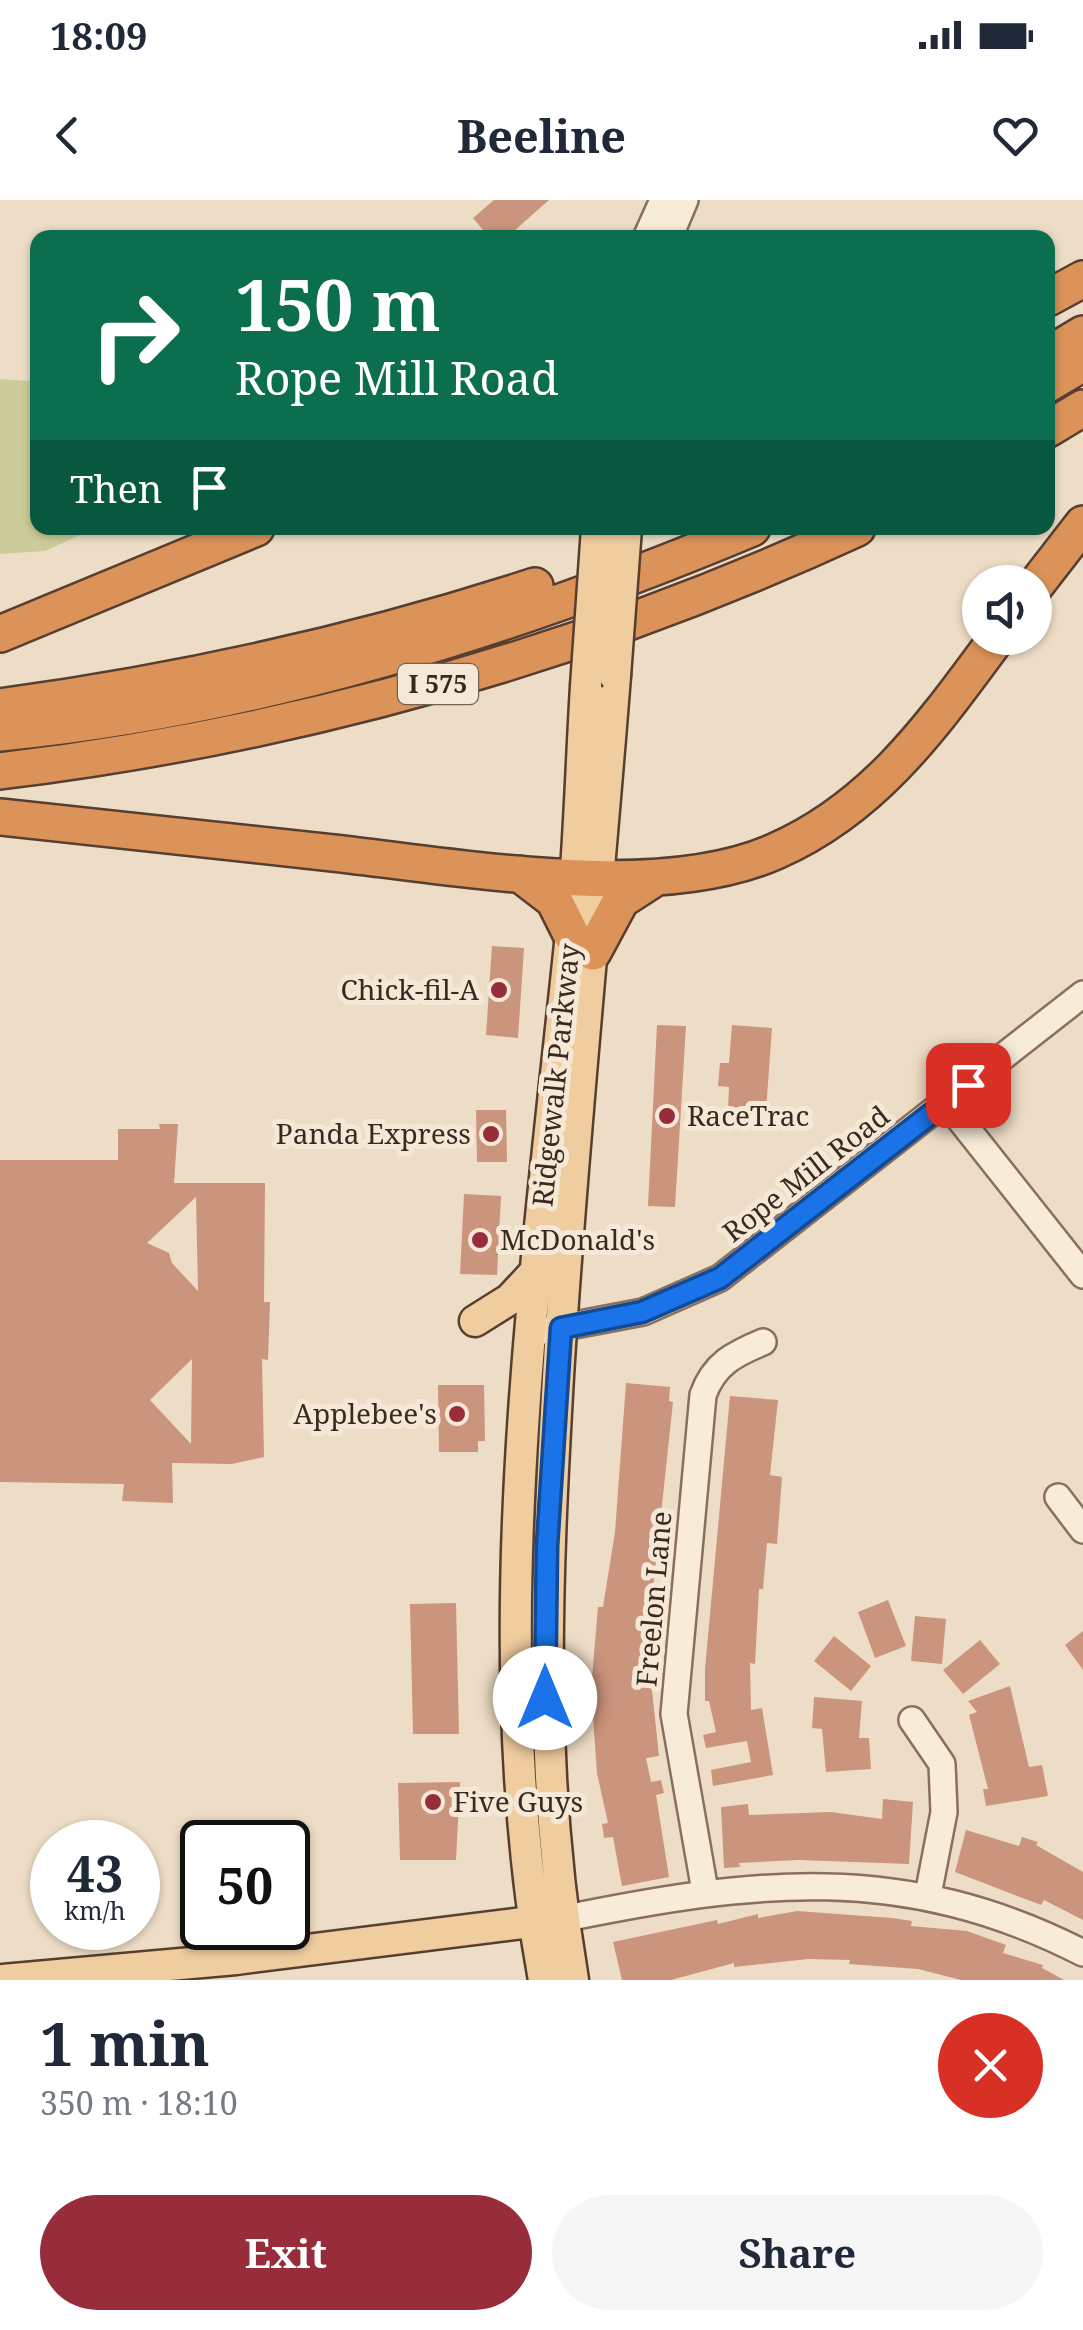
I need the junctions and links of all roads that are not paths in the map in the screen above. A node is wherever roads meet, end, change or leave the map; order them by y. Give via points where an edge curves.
1 (663, 200) edge
2 (685, 200) edge
3 (650, 230) edge
4 (672, 230) edge
5 (1083, 279) edge
6 (1055, 294) edge
7 (1083, 334) edge
8 (1055, 351) edge
9 (1083, 363) edge
10 (1055, 380) edge
11 (1083, 408) edge
12 (1055, 425) edge
13 (1083, 524) edge
14 (239, 535) edge
15 (597, 535) edge
16 (625, 535) edge
17 (677, 535) edge
18 (734, 535) edge
19 (841, 535) edge
20 (1051, 565) edge
21 (0, 634) edge
22 (984, 655) edge
23 (601, 680) junction
24 (438, 684) junction
25 (0, 708) edge
26 (0, 732) edge
27 (0, 753) edge
28 (0, 772) edge
29 (0, 817) edge
30 (520, 874) junction
31 (587, 876) junction
32 (655, 878) junction
33 (582, 943) junction
34 (1083, 994) edge
35 (946, 1102) junction
36 (537, 1270) junction
37 (1083, 1275) edge
38 (475, 1321) dead end
39 (547, 1330) junction
40 (763, 1342) dead end
41 (1058, 1497) dead end
42 (1083, 1530) edge
43 (912, 1720) dead end
44 (705, 1891) junction
45 (928, 1894) junction
46 (548, 1920) junction
47 (1083, 1953) edge
48 (4, 1980) edge
49 (544, 1980) edge
50 (573, 1980) edge

1 - 3 street
2 - 4 street
5 - 6 highway
7 - 8 highway
9 - 10 highway
11 - 12 highway
13 - 20 highway
14 - 21 highway
15 - 23 main road, Ridgewalk Parkway, bridge
16 - 23 main road, Ridgewalk Parkway, bridge
17 - 25 highway, I 575 via 380,634 192,677
18 - 26 highway via 425,647 258,691
19 - 24 highway, I 575 via 705,594
22 - 32 highway via 914,748 836,818 774,853 720,870
23 - 31 main road, Ridgewalk Parkway
24 - 27 highway
24 - 28 highway, I 575 via 204,740
29 - 30 highway
30 - 31 highway
30 - 33 highway via 554,900
31 - 32 highway
31 - 33 main road, Ridgewalk Parkway
32 - 33 highway via 621,900
33 - 36 main road, Ridgewalk Parkway
33 - 39 main road, Ridgewalk Parkway
34 - 35 street, Rope Mill Road
35 - 37 street
35 - 39 street, Rope Mill Road via 720,1278 642,1312
36 - 38 main road via 510,1299
36 - 39 main road, Ridgewalk Parkway
39 - 46 main road, Ridgewalk Parkway
40 - 44 street, Freelon Lane via 728,1357 703,1395 674,1714
41 - 42 street
43 - 45 street via 942,1764 944,1812
44 - 45 street via 810,1885
44 - 46 street
45 - 47 street via 1030,1926
46 - 48 main road
46 - 49 main road, Ridgewalk Parkway
46 - 50 main road, Ridgewalk Parkway

